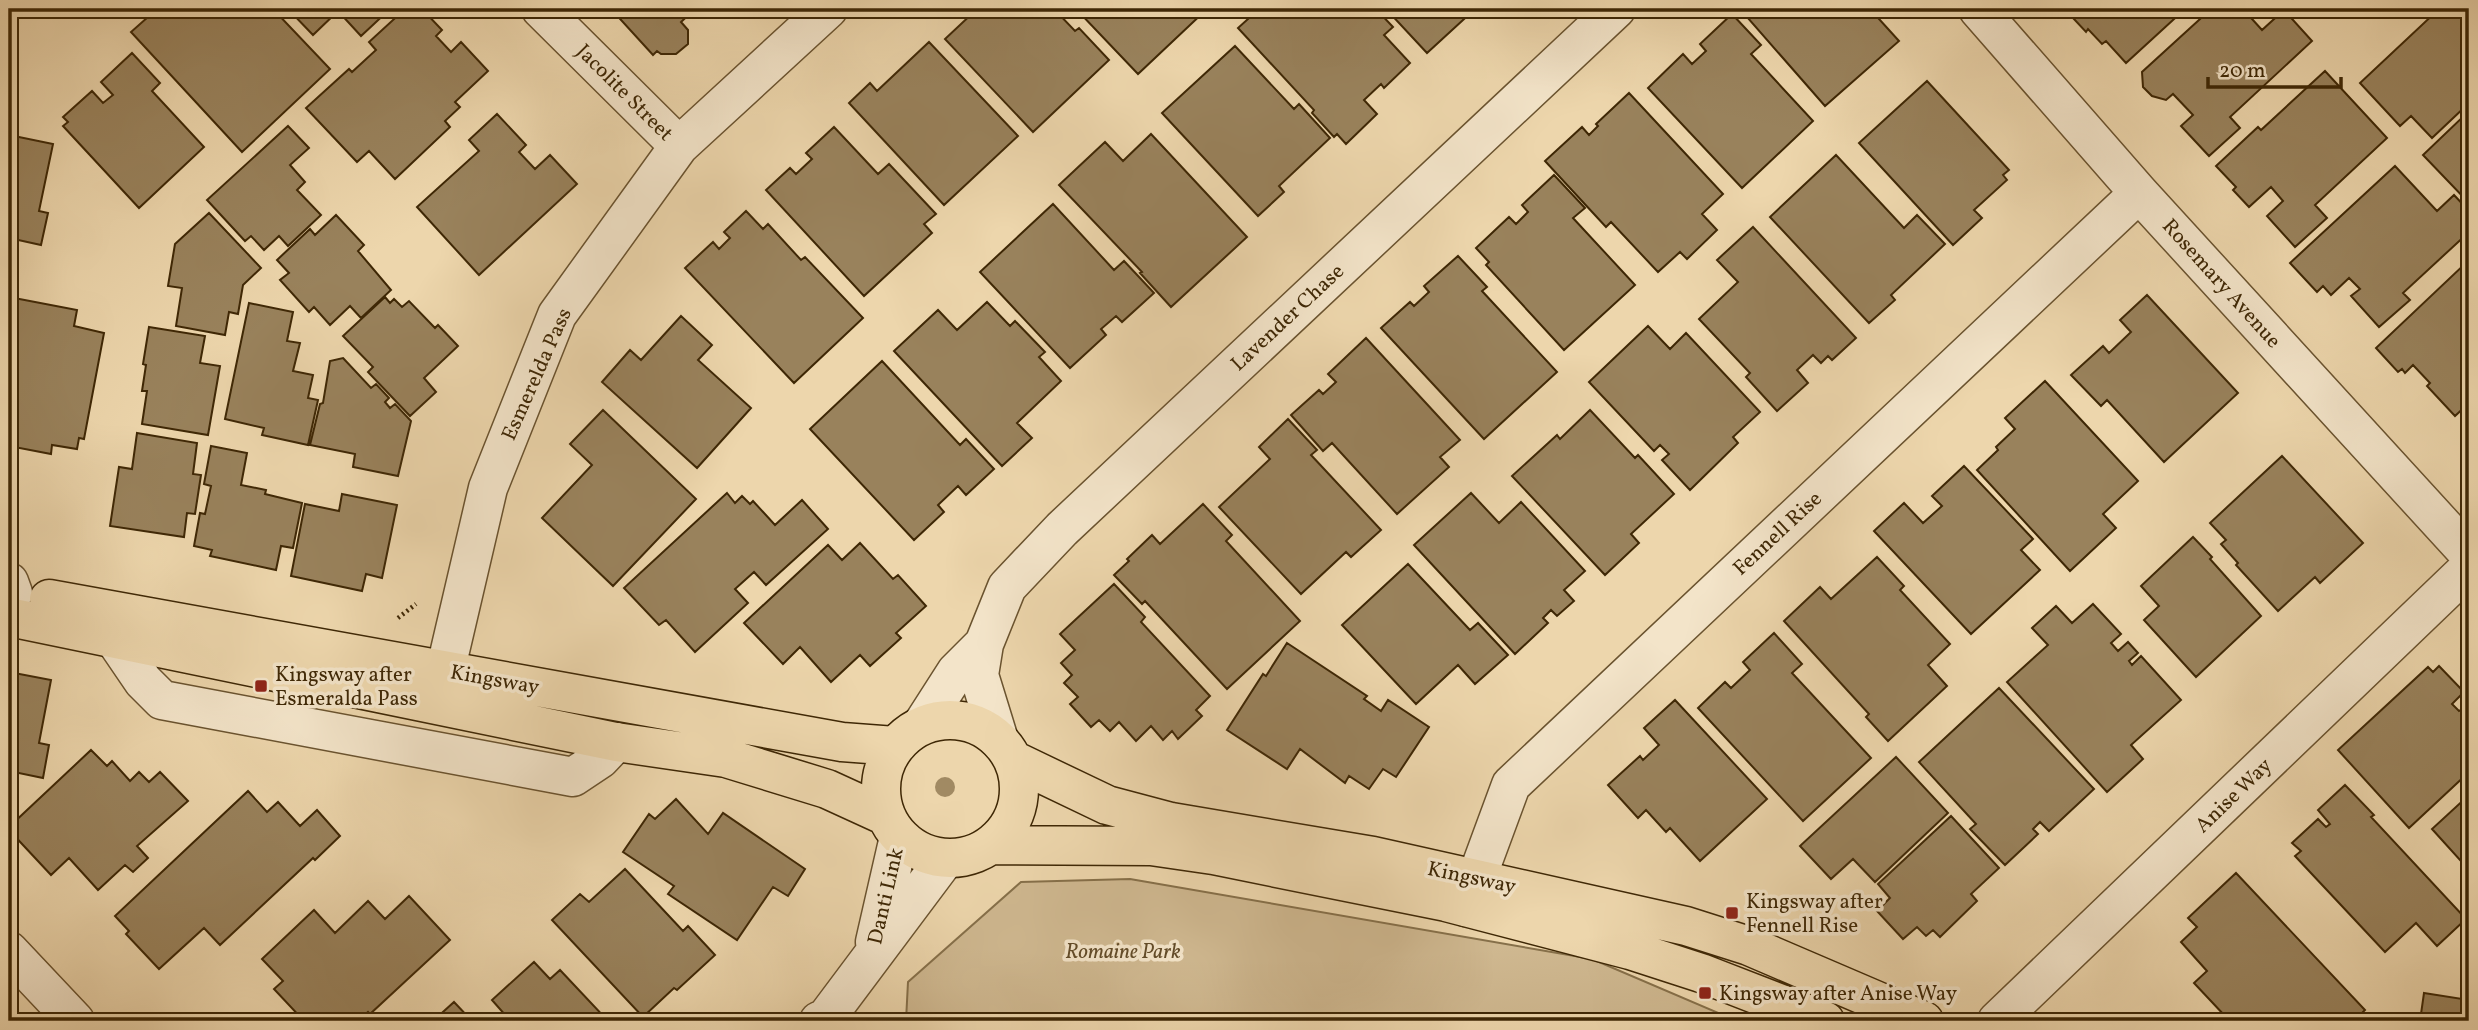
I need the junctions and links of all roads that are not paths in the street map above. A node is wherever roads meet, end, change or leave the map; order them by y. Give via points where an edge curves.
1 (541, 9) edge
2 (828, 9) edge
3 (1614, 9) edge
4 (1978, 9) edge
5 (679, 146) junction
6 (2139, 193) junction
7 (2469, 554) edge
8 (2469, 568) edge
9 (10, 596) edge
10 (113, 637) junction
11 (984, 644) junction
12 (441, 687) junction
13 (909, 736) junction
14 (616, 742) junction
15 (1006, 750) junction
16 (892, 827) junction
17 (992, 845) junction
18 (945, 859) junction
19 (1471, 892) junction
20 (9, 951) edge
21 (872, 954) junction
22 (824, 1020) edge
23 (75, 1021) edge
24 (1825, 1021) edge
25 (1924, 1021) edge
26 (1997, 1021) edge

1 - 5 street, Jacolite Street
2 - 5 street, Esmerelda Pass
3 - 11 street, Lavender Chase via 1062,529 1007,587
4 - 6 street, Rosemary Avenue
5 - 12 street, Esmerelda Pass via 557,315 488,488
6 - 7 street, Rosemary Avenue
6 - 19 street, Fennell Rise via 1511,785
8 - 26 street, Anise Way
9 - 10 main road, Kingsway
9 - 12 main road, Kingsway via 111,608
10 - 12 main road, Kingsway
10 - 14 street via 162,700 573,777
11 - 13 street, Lavender Chase via 956,672
11 - 15 street, Lavender Chase via 979,675
12 - 13 main road, Kingsway via 842,742
12 - 14 main road, Kingsway
13 - 15 main road, Kingsway via 942,720 962,721 982,728
13 - 16 main road via 886,762 881,780 880,799
14 - 16 main road, Kingsway via 726,758 827,789
15 - 17 main road via 1019,783 1017,806 1008,828
15 - 19 main road, Kingsway via 1107,805 1171,822 1373,856
16 - 18 main road, Kingsway via 912,848
16 - 21 street, Danti Link
17 - 18 main road, Kingsway via 961,858
17 - 19 main road, Kingsway via 1151,846
18 - 21 street, Danti Link
19 - 24 main road, Kingsway via 1701,972
19 - 25 main road, Kingsway via 1686,926 1749,946
20 - 23 street
21 - 22 street, Danti Link

